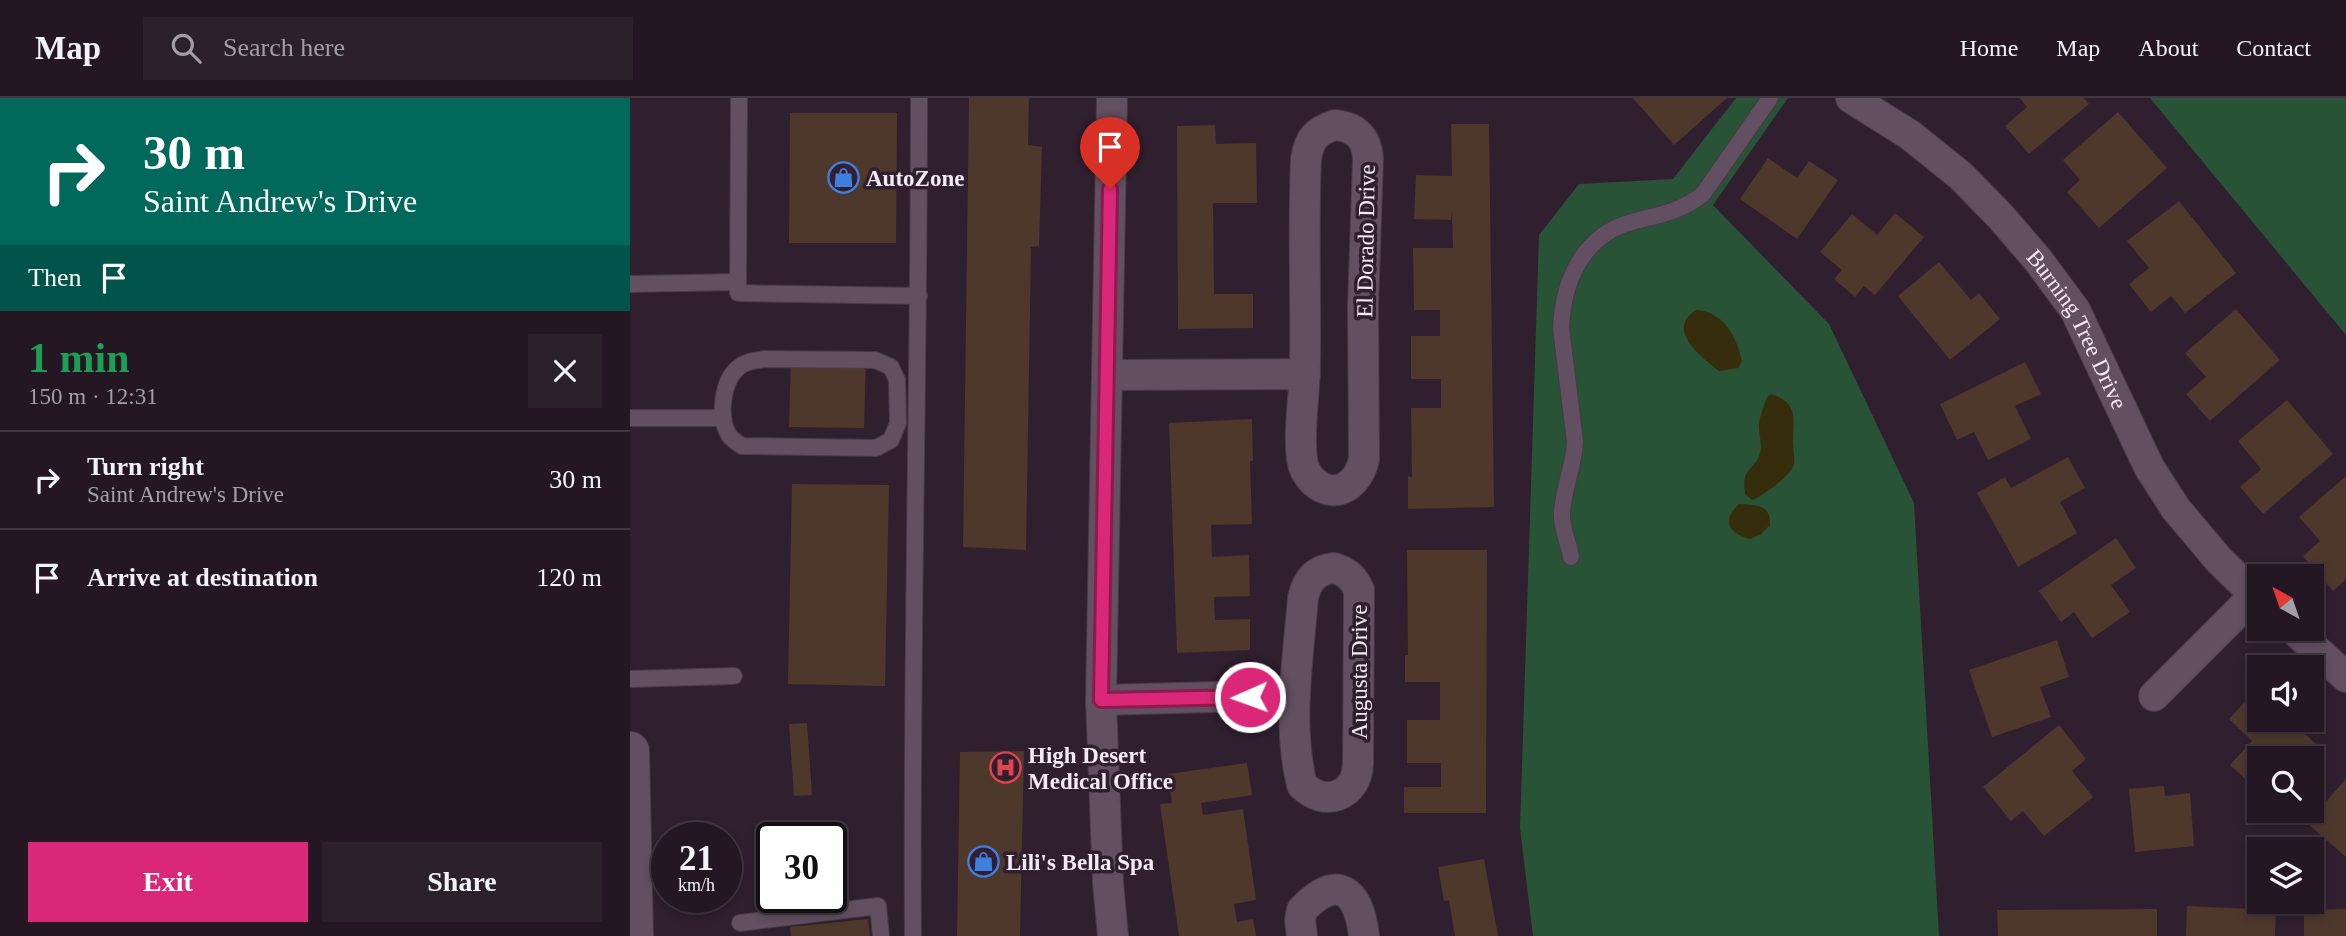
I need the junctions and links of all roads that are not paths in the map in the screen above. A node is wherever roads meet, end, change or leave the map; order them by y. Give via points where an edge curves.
1 (739, 98) edge
2 (919, 98) edge
3 (1112, 98) edge
4 (1770, 98) edge
5 (1851, 98) edge
6 (738, 282) junction
7 (630, 284) edge
8 (919, 296) junction
9 (1305, 374) junction
10 (1107, 375) junction
11 (630, 418) edge
12 (722, 418) junction
13 (1571, 556) dead end
14 (2247, 588) edge
15 (2247, 607) edge
16 (2306, 641) edge
17 (734, 676) dead end
18 (2346, 677) edge
19 (630, 679) edge
20 (1294, 695) junction
21 (2154, 696) dead end
22 (1101, 700) junction
23 (630, 751) edge
24 (650, 864) edge
25 (740, 923) dead end
26 (634, 936) edge
27 (881, 936) edge
28 (913, 936) edge
29 (1113, 936) edge
30 (1303, 936) edge
31 (1364, 936) edge

1 - 6 lane
2 - 8 lane
3 - 10 street
4 - 13 lane via 1692,204 1609,232 1583,253 1574,270 1561,328 1575,442 1562,513
5 - 14 street, Burning Tree Drive via 1910,135 1961,176 2038,260 2075,310 2149,467 2176,509
6 - 7 lane
6 - 8 lane via 738,293
8 - 28 lane
9 - 9 street, El Dorado Drive via 1303,466 1322,488 1343,489 1355,480 1364,459 1368,159 1363,138 1346,126 1323,129 1308,146
9 - 10 street
10 - 22 street
11 - 12 lane
12 - 12 lane via 730,437 742,446 876,447 891,440 898,423 897,380 891,368 875,360 764,359 745,363 729,382
15 - 21 street
16 - 18 street
17 - 19 lane
20 - 20 street, Augusta Drive via 1302,785 1319,797 1340,794 1358,777 1359,590 1346,572 1324,569 1306,586
20 - 22 street
22 - 29 street
23 - 24 main road
24 - 26 main road
25 - 27 lane via 878,906
30 - 31 street via 1302,910 1321,894 1335,891 1347,892 1356,901

